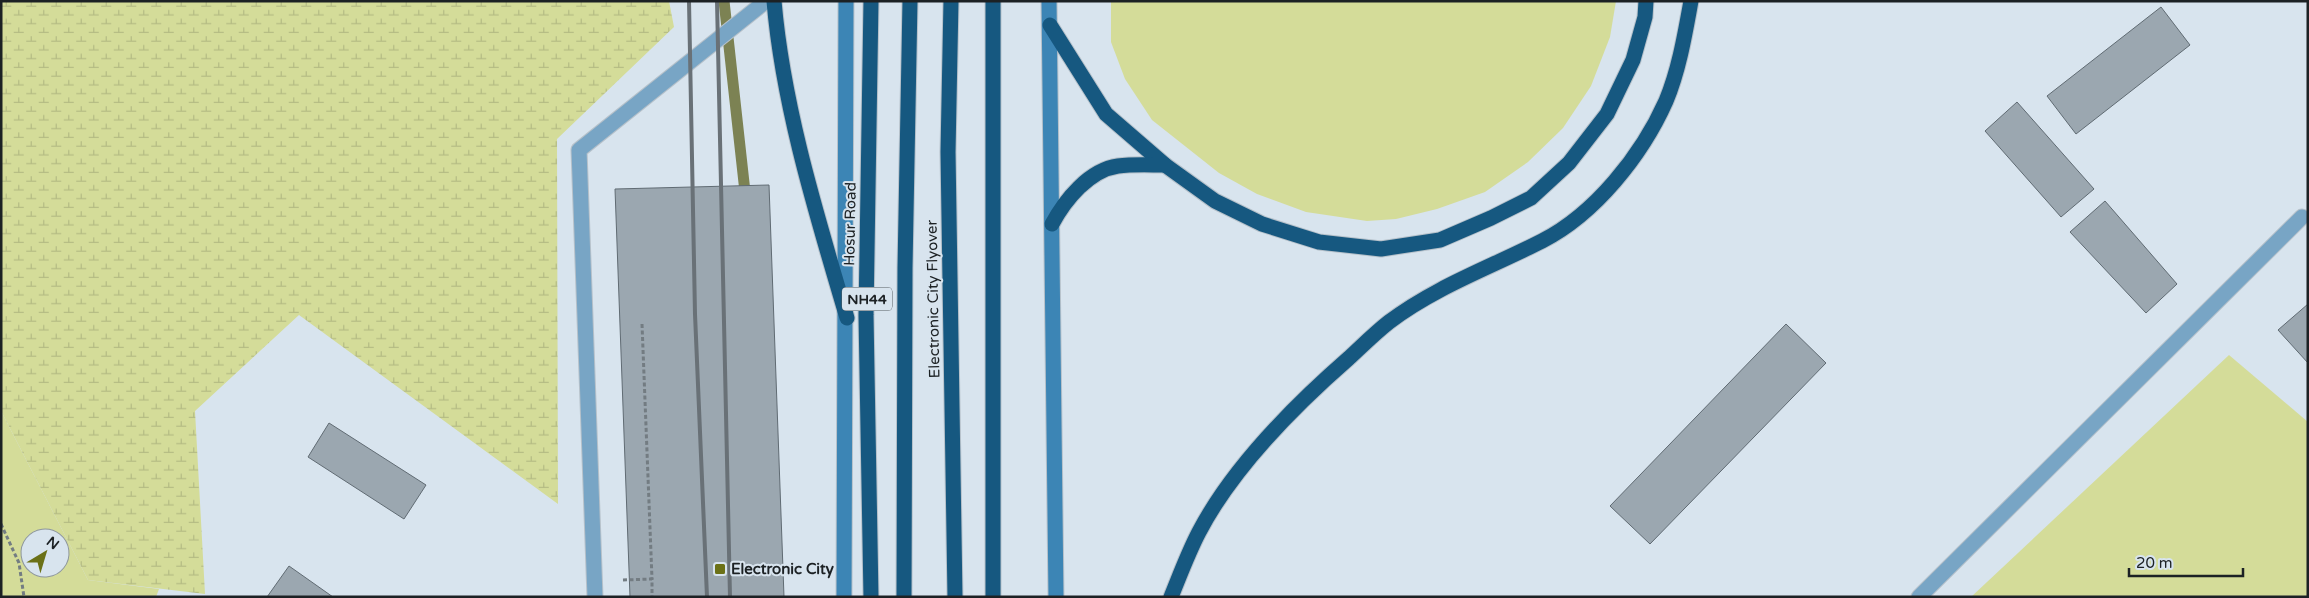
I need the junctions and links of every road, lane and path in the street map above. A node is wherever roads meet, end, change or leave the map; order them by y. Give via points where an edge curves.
1 (766, 1) edge
2 (774, 1) edge
3 (846, 1) edge
4 (871, 1) edge
5 (910, 1) edge
6 (951, 1) edge
7 (993, 1) edge
8 (1049, 1) edge
9 (1646, 1) edge
10 (1691, 1) edge
11 (1050, 24) junction
12 (1165, 165) junction
13 (2302, 217) dead end
14 (1052, 224) junction
15 (847, 318) junction
16 (642, 324) dead end
17 (1, 524) edge
18 (652, 579) junction
19 (595, 581) junction
20 (24, 597) edge
21 (595, 597) edge
22 (652, 597) edge
23 (844, 597) edge
24 (871, 597) edge
25 (904, 597) edge
26 (955, 597) edge
27 (993, 597) edge
28 (1056, 597) edge
29 (1171, 597) edge
30 (1919, 597) edge

1 - 19 street via 579,150
2 - 15 highway via 777,43 812,196
3 - 15 street, Hosur Road
4 - 24 highway, Hosur Road / NH44 via 866,315
5 - 25 highway, Electronic City Flyover
6 - 26 highway, Electronic City Flyover via 948,152
7 - 27 highway
8 - 11 street
9 - 12 highway via 1633,60 1607,114 1569,163 1531,198 1440,240 1381,249 1319,242 1262,224 1215,201
10 - 29 highway via 1682,49 1666,100 1643,144 1614,182 1583,213 1544,240 1443,288 1389,322 1304,398 1266,438 1228,488 1200,531
11 - 12 highway via 1106,114
11 - 14 street
12 - 14 highway via 1116,166 1090,178 1062,204
13 - 30 street
14 - 28 street
15 - 23 street, Hosur Road
16 - 18 path
17 - 20 path via 19,562
18 - 19 path
18 - 22 path
19 - 21 street

